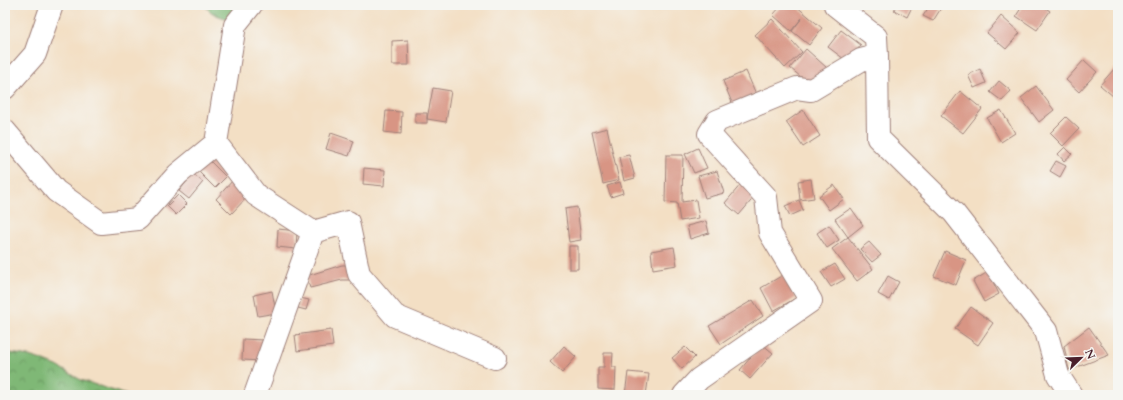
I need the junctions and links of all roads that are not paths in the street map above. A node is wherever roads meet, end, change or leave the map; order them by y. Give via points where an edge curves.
1 (52, 5) edge
2 (251, 5) edge
3 (835, 5) edge
4 (877, 56) junction
5 (5, 88) edge
6 (5, 131) edge
7 (216, 143) junction
8 (314, 232) junction
9 (496, 358) dead end
10 (255, 395) edge
11 (684, 395) edge
12 (1071, 395) edge

1 - 5 street via 35,54
2 - 7 street via 235,25
3 - 4 street via 876,37
4 - 11 street via 861,60 812,90 798,88 717,121 709,134 766,197 770,233 811,301 699,379
4 - 12 street via 878,138 954,213 1046,331 1058,375
6 - 7 street via 56,191 101,223 138,219 178,174
7 - 8 street via 256,195
8 - 9 street via 348,222 359,274 396,316
8 - 10 street

